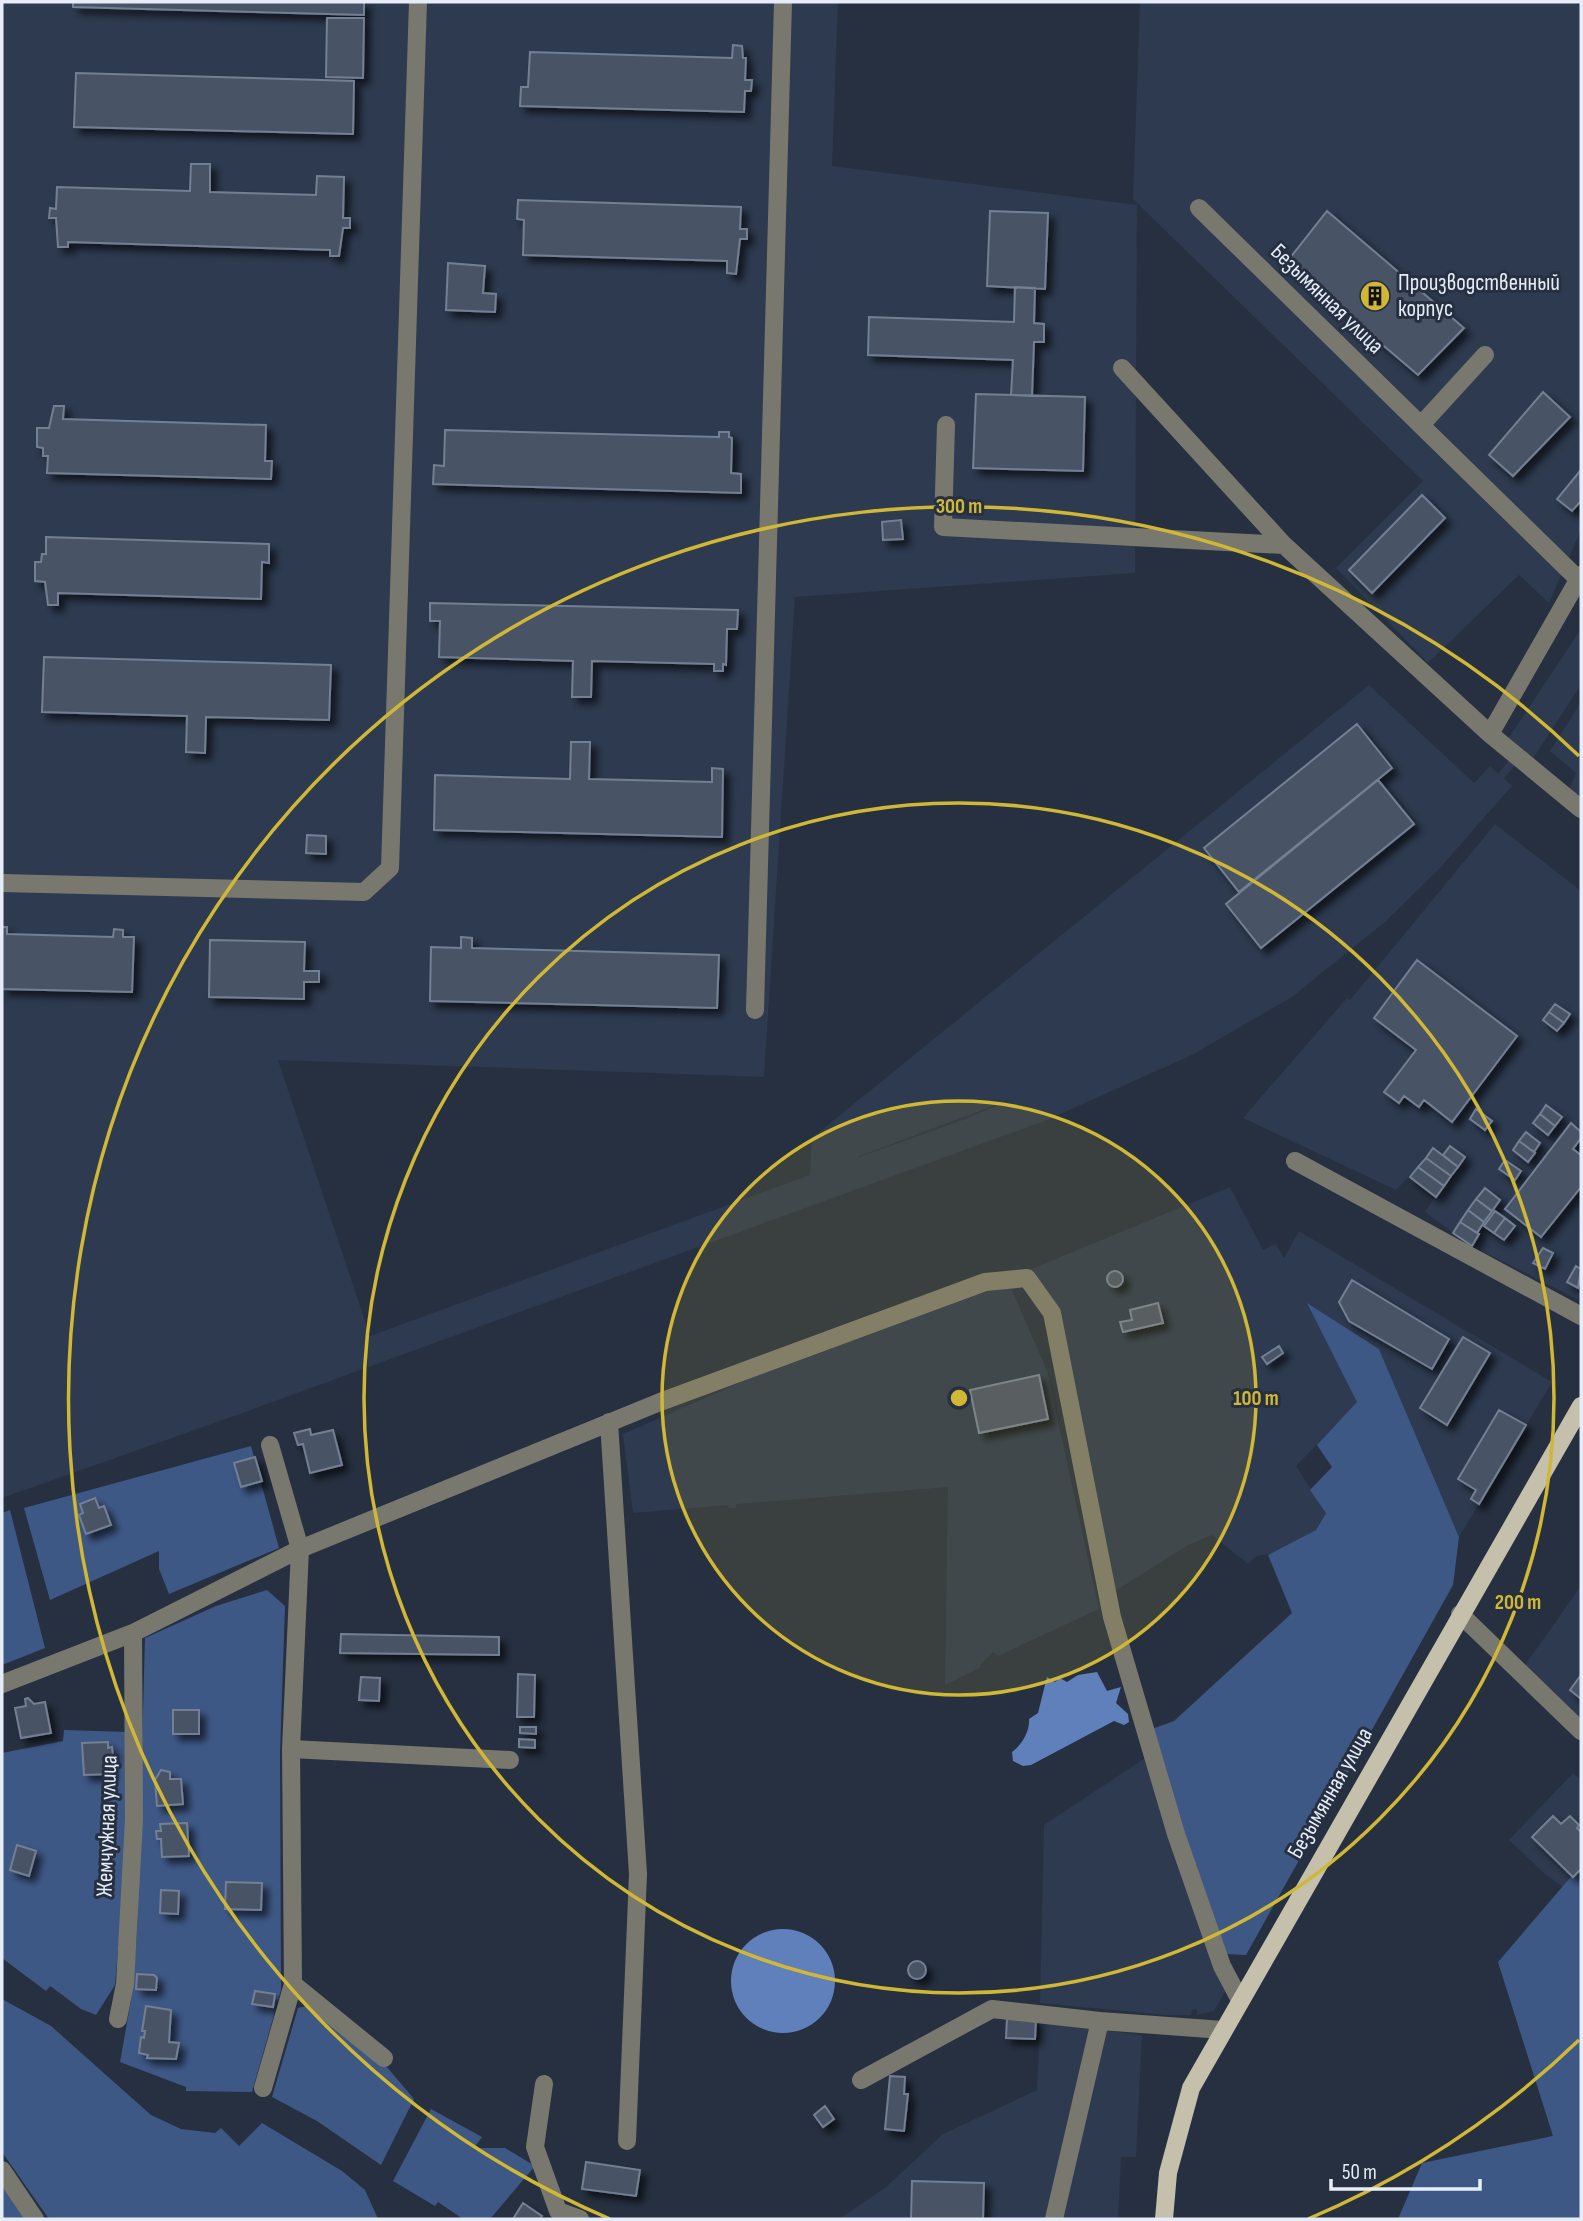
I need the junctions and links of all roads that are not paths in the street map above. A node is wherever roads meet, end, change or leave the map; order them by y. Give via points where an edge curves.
1 (418, 2) edge
2 (783, 2) edge
3 (1199, 208) dead end
4 (1485, 355) dead end
5 (1122, 368) dead end
6 (946, 425) dead end
7 (1420, 425) junction
8 (1284, 545) junction
9 (1580, 577) edge
10 (1490, 734) junction
11 (1581, 809) edge
12 (2, 883) edge
13 (755, 1010) dead end
14 (1295, 1161) dead end
15 (1581, 1316) edge
16 (1581, 1406) edge
17 (609, 1422) junction
18 (270, 1445) dead end
19 (300, 1549) junction
20 (1460, 1614) junction
21 (133, 1633) junction
22 (2, 1684) edge
23 (1581, 1731) edge
24 (291, 1749) junction
25 (510, 1760) dead end
26 (293, 1984) junction
27 (1240, 2000) junction
28 (118, 2020) dead end
29 (1100, 2021) junction
30 (1223, 2031) junction
31 (384, 2058) dead end
32 (861, 2080) dead end
33 (544, 2084) dead end
34 (264, 2088) dead end
35 (627, 2141) dead end
36 (2, 2170) edge
37 (35, 2219) edge
38 (580, 2219) edge
39 (1054, 2219) edge
40 (1164, 2219) edge

1 - 12 street via 390,868 364,892
2 - 13 street
3 - 7 street, Безымянная улица
4 - 7 street
5 - 8 street
6 - 8 street via 943,527
7 - 9 street, Безымянная улица
8 - 10 street
9 - 10 street
10 - 11 street
14 - 15 street
16 - 20 main road, Безымянная улица
17 - 19 street
17 - 27 street via 985,1282 1027,1278 1052,1313 1112,1617 1190,1873 1222,1966
17 - 35 street via 639,1874
18 - 19 street
19 - 21 street
19 - 24 street
20 - 23 street
20 - 27 main road, Безымянная улица
21 - 22 street
21 - 28 street, Жемчужная улица via 134,1820 125,1984
24 - 25 street
24 - 26 street
26 - 31 street
26 - 34 street
27 - 30 main road, Безымянная улица
29 - 30 street
29 - 32 street via 992,2009
29 - 39 street
30 - 40 main road, Безымянная улица via 1191,2088 1168,2173
33 - 38 street via 535,2147 558,2211
36 - 37 street

